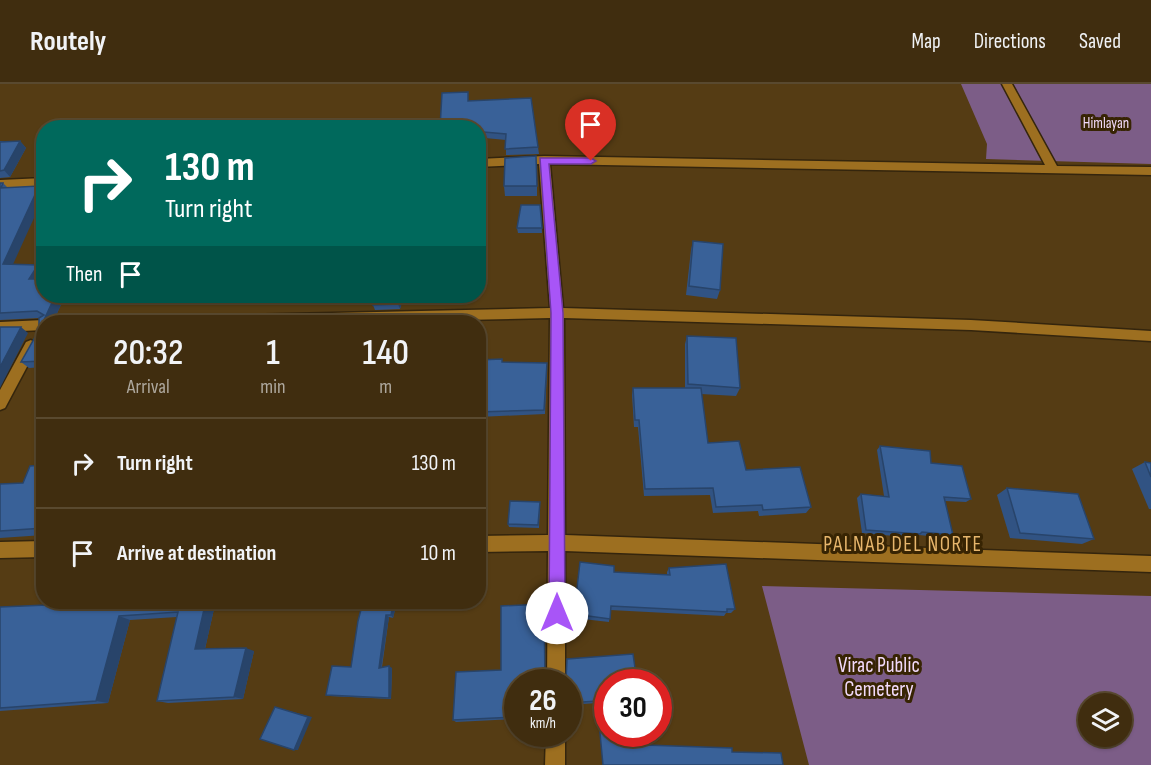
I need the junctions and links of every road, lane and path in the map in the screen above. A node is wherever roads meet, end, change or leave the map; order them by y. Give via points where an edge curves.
1 (1007, 84) edge
2 (544, 160) junction
3 (486, 163) edge
4 (1053, 169) junction
5 (1151, 171) edge
6 (36, 182) edge
7 (0, 184) edge
8 (557, 313) junction
9 (468, 315) edge
10 (36, 325) edge
11 (0, 327) edge
12 (1151, 336) edge
13 (36, 338) edge
14 (0, 404) edge
15 (557, 543) junction
16 (486, 544) edge
17 (36, 549) edge
18 (0, 550) edge
19 (1151, 564) edge
20 (556, 669) edge
21 (556, 747) edge
22 (555, 765) edge

1 - 4 street
2 - 3 street
2 - 4 street
2 - 8 street
4 - 5 street
6 - 7 street
8 - 9 street
8 - 12 street via 971,325
8 - 15 street
10 - 11 street
13 - 14 street
15 - 16 street
15 - 19 street
15 - 20 street
17 - 18 street
21 - 22 street

